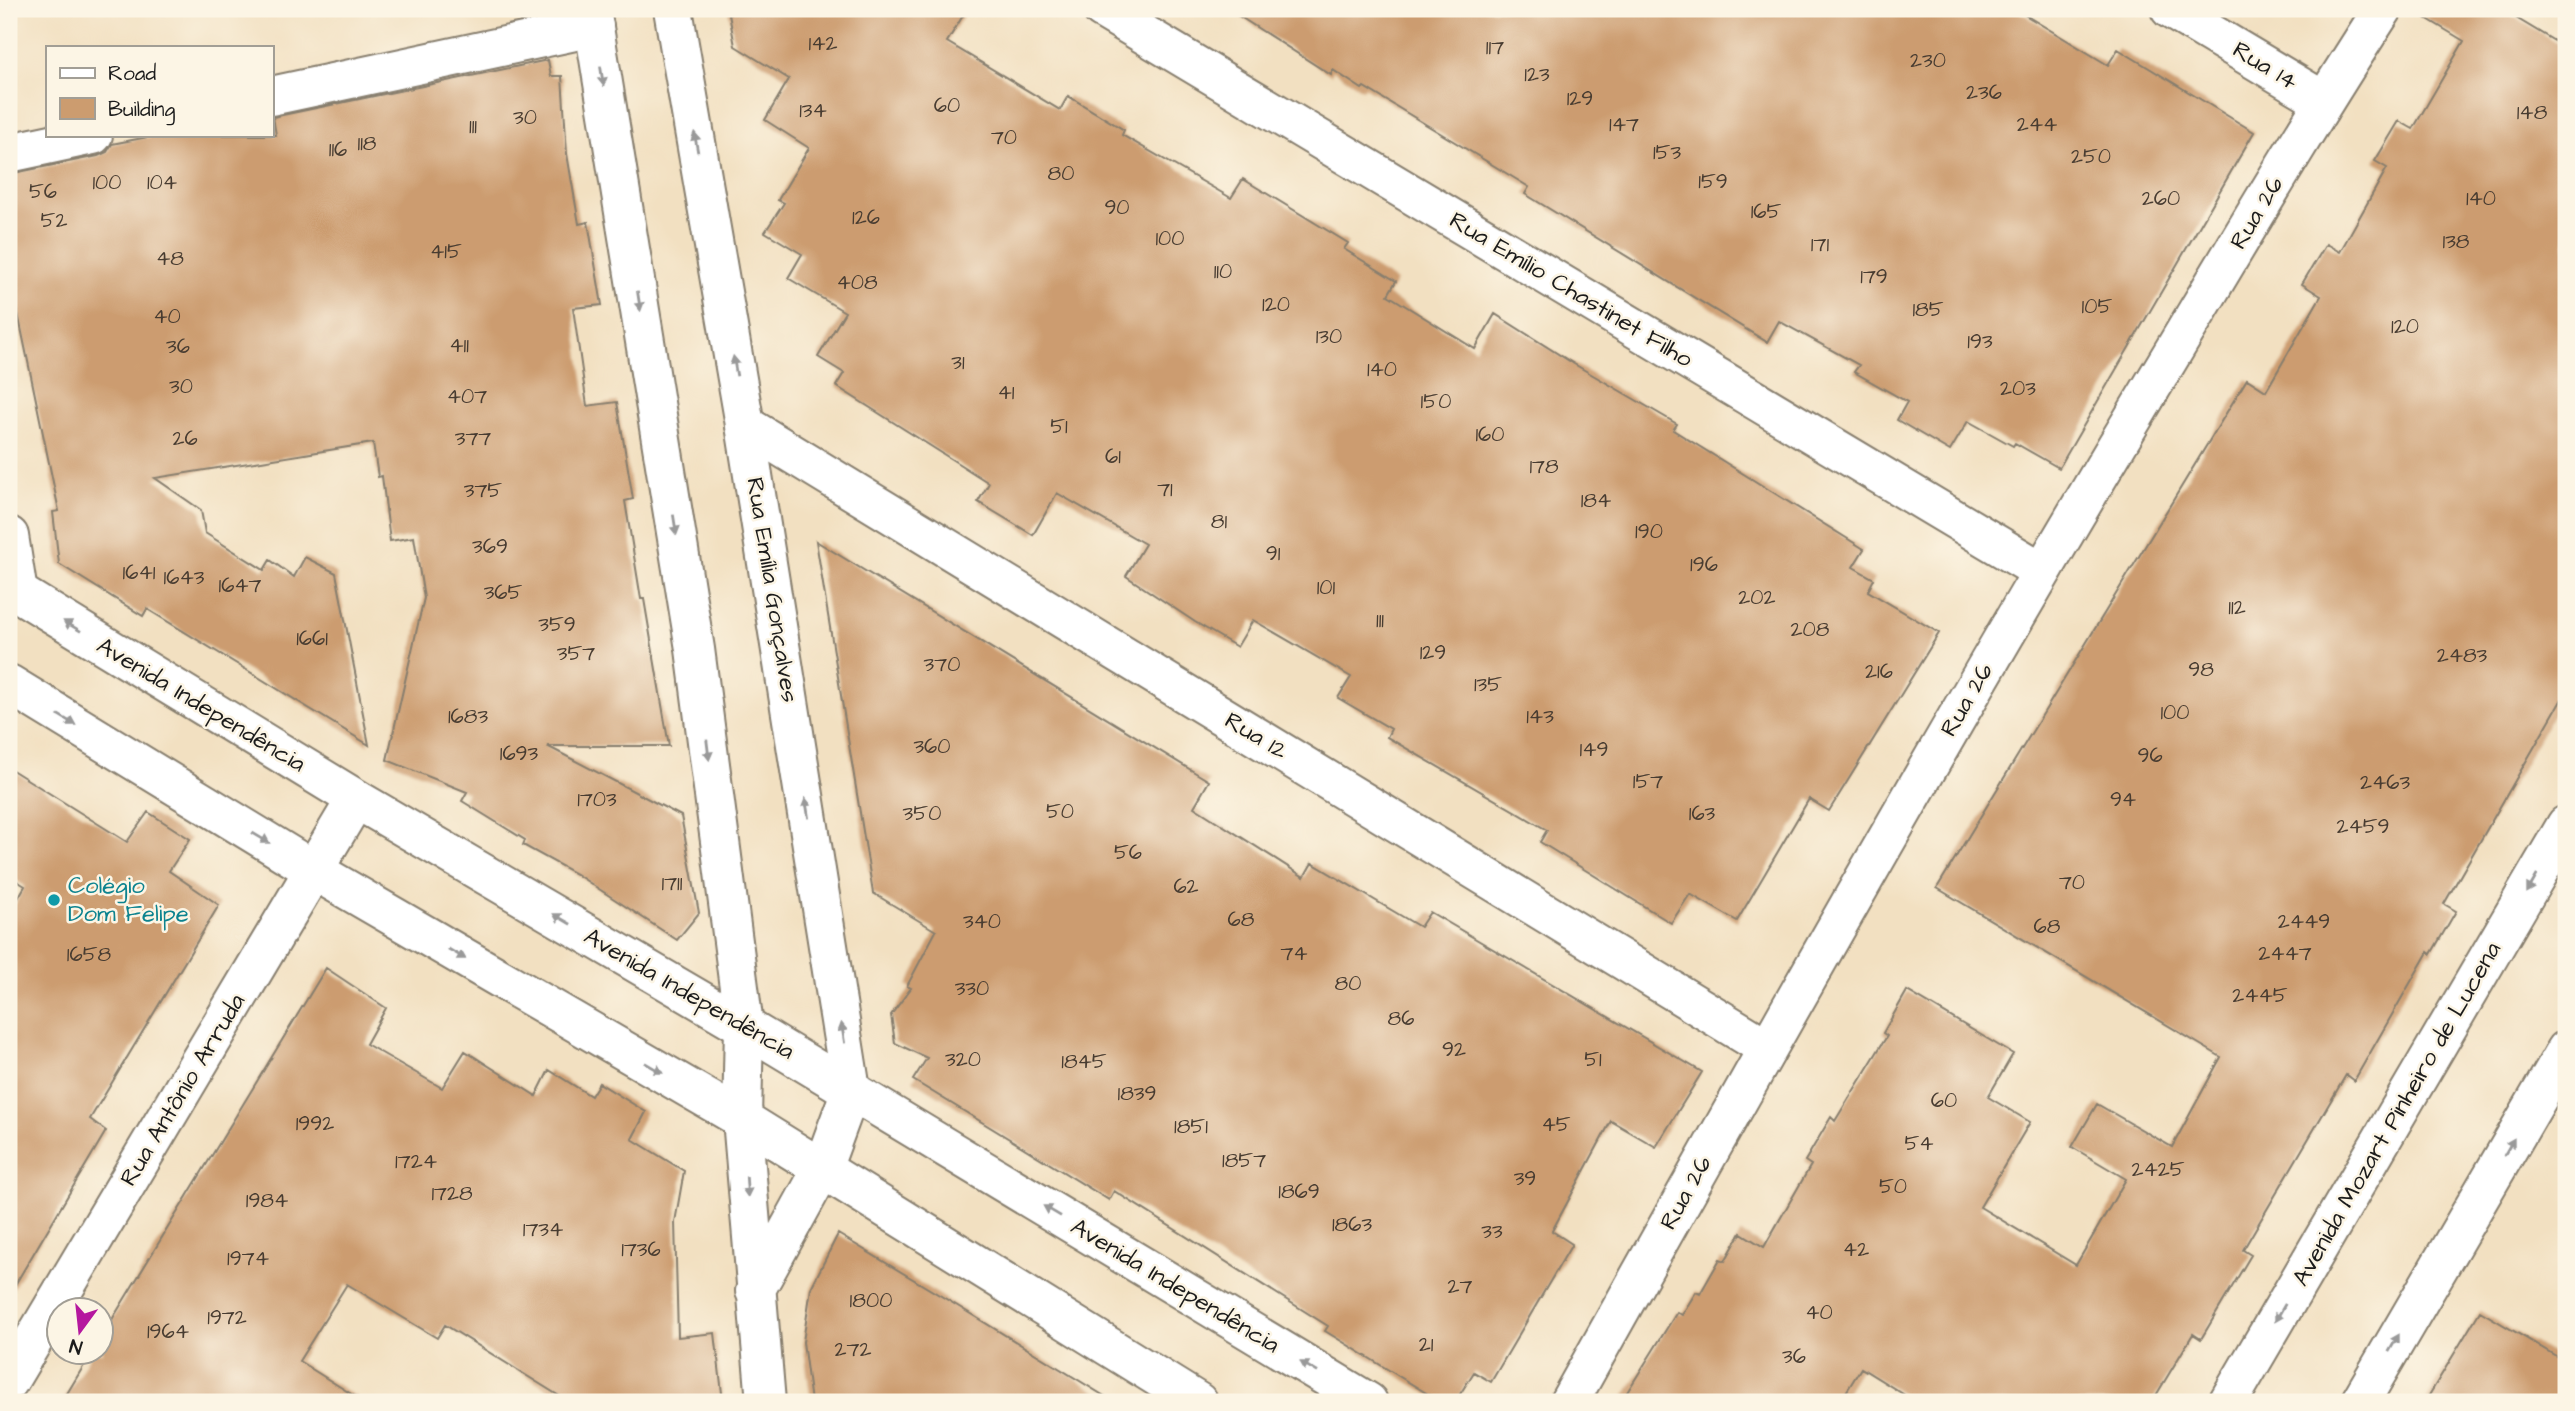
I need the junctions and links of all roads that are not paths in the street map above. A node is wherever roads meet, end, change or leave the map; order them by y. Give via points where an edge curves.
1 (673, 9) edge
2 (1102, 9) edge
3 (2170, 9) edge
4 (2383, 9) edge
5 (593, 18) edge
6 (273, 96) edge
7 (2324, 101) junction
8 (88, 136) edge
9 (9, 153) edge
10 (745, 425) junction
11 (9, 536) edge
12 (2041, 571) junction
13 (13, 590) edge
14 (9, 684) edge
15 (356, 799) junction
16 (2566, 825) edge
17 (315, 871) junction
18 (744, 1026) junction
19 (1767, 1048) junction
20 (2566, 1050) edge
21 (851, 1090) junction
22 (742, 1119) junction
23 (822, 1169) junction
24 (755, 1291) junction
25 (9, 1381) edge
26 (766, 1402) edge
27 (1198, 1402) edge
28 (1368, 1402) edge
29 (1569, 1402) edge
30 (2228, 1402) edge
31 (2360, 1402) edge

10 -> 1 street, Rua Emília Gonçalves
2 - 12 street, Rua Emílio Chastinet Filho
3 - 7 street, Rua 14
4 - 7 street, Rua 26
5 - 6 street
5 -> 18 street via 695,649
7 - 12 street, Rua 26
8 - 9 street
10 - 19 street, Rua 12
21 -> 10 street, Rua Emília Gonçalves
11 - 13 street
12 - 19 street, Rua 26
15 -> 13 street, Avenida Independência
14 -> 17 street
15 - 17 street, Rua Antônio Arruda
18 -> 15 street, Avenida Independência
16 -> 30 street, Avenida Mozart Pinheiro de Lucena
17 -> 22 street
17 - 25 street, Rua Antônio Arruda
18 - 21 street, Avenida Independência
18 - 22 street
19 - 29 street, Rua 26
31 -> 20 street
21 - 23 street, Rua Emília Gonçalves
28 -> 21 street, Avenida Independência
22 - 23 street
22 -> 24 street
23 - 24 street, Rua Emília Gonçalves
23 - 27 street
24 - 26 street

